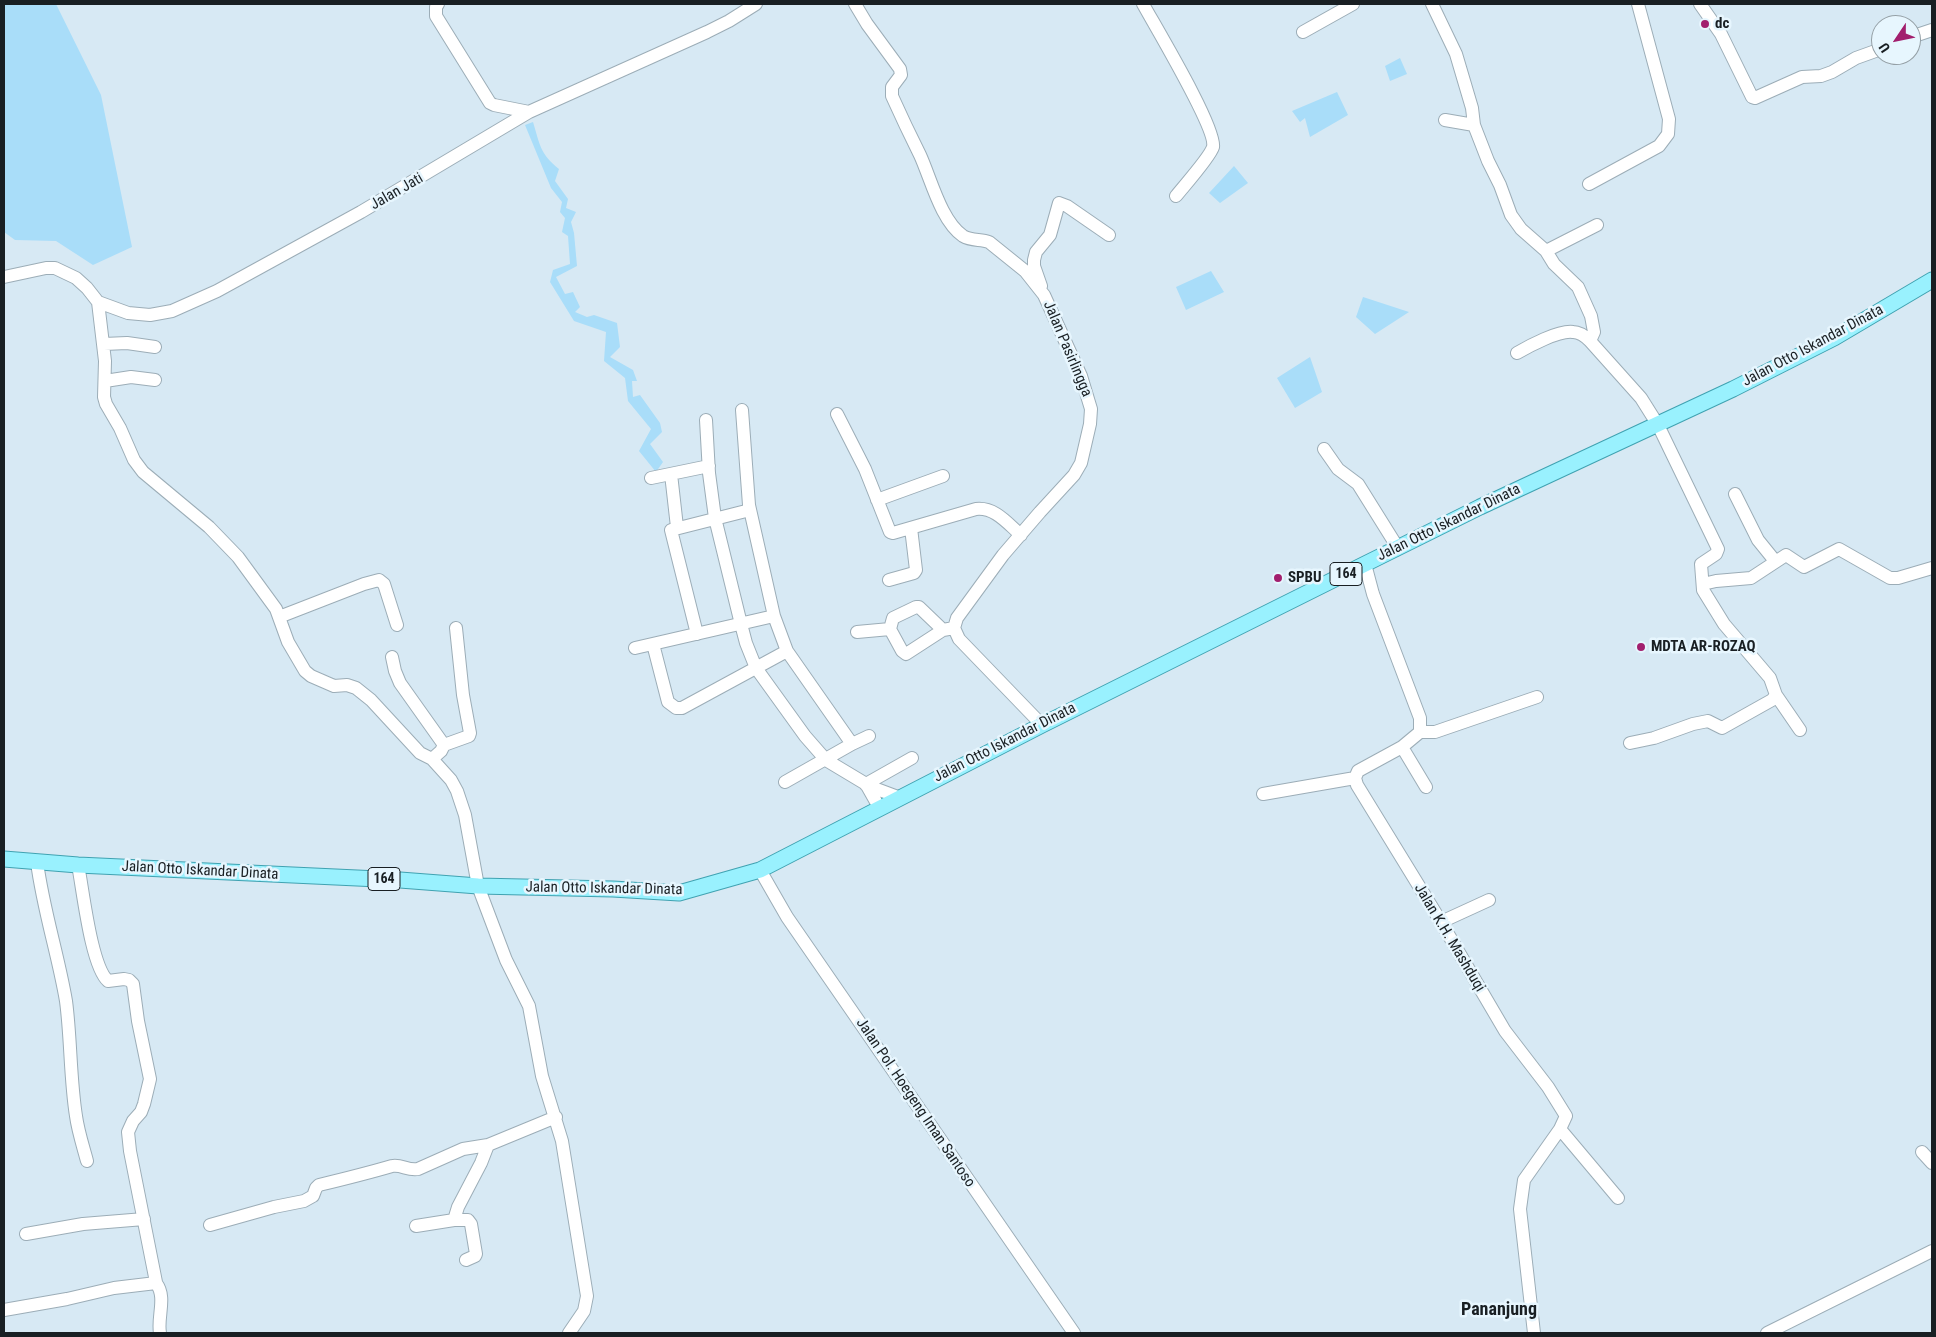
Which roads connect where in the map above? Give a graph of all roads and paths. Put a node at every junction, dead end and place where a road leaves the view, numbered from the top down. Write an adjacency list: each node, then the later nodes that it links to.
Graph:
1 (438, 4): 11 (street)
2 (756, 4): 11 (street, Jalan Jati)
3 (855, 4): 21 (street, Jalan Pasirlingga)
4 (1143, 4): 15 (street)
5 (1353, 4): 9 (street)
6 (1432, 4): 13 (street)
7 (1700, 4): 10 (street)
8 (1641, 5): 14 (street)
9 (1303, 32)
10 (1871, 53)
11 (522, 117): 22 (street, Jalan Jati)
12 (1445, 120): 13 (street)
13 (1474, 126): 18 (street)
14 (1589, 184)
15 (1176, 196)
16 (1597, 225): 18 (street)
17 (1109, 235): 21 (street)
18 (1546, 251): 23 (street)
19 (4, 277): 22 (street, Jalan Jati)
20 (1932, 280): 32 (main road, Jalan Otto Iskandar Dinata / 164)
21 (1044, 295): 44 (street, Jalan Pasirlingga)
22 (98, 302): 24 (street)
23 (1590, 341): 26 (street); 32 (street)
24 (104, 344): 25 (street); 28 (street)
25 (155, 347)
26 (1517, 353)
27 (154, 380): 28 (street)
28 (105, 382): 52 (street)
29 (742, 410): 40 (street)
30 (837, 414): 39 (street)
31 (706, 420): 34 (street)
32 (1658, 425): 45 (main road, Jalan Otto Iskandar Dinata / 164); 50 (street)
33 (1324, 448): 45 (street)
34 (709, 466): 35 (street); 41 (street)
35 (671, 474): 37 (street); 42 (street)
36 (943, 476): 39 (street)
37 (651, 478)
38 (1735, 494): 46 (street)
39 (877, 500): 43 (street)
40 (750, 510): 41 (street); 51 (street)
41 (716, 518): 42 (street); 53 (street)
42 (677, 527): 59 (street)
43 (911, 528): 44 (street); 49 (street)
44 (1021, 535): 57 (street, Jalan Pasirlingga)
45 (1398, 548): 47 (main road, Jalan Otto Iskandar Dinata / 164)
46 (1775, 561): 48 (street); 50 (street)
47 (1365, 564): 67 (main road, Jalan Otto Iskandar Dinata / 164); 69 (street)
48 (1932, 568)
49 (889, 580)
50 (1703, 584): 65 (street)
51 (774, 616): 53 (street); 62 (street)
52 (280, 618): 54 (street); 76 (street)
53 (741, 624): 59 (street); 64 (street)
54 (397, 625)
55 (456, 628): 73 (street)
56 (890, 629): 57 (street); 57 (street); 58 (street)
57 (949, 629): 67 (street)
58 (858, 632)
59 (697, 634): 60 (street)
60 (653, 644): 61 (street); 64 (street)
61 (635, 648)
62 (787, 651): 64 (street); 72 (street)
63 (392, 657): 73 (street)
64 (756, 668): 77 (street)
65 (1776, 695): 68 (street); 71 (street)
66 (1537, 697): 69 (street)
67 (1042, 725): 83 (main road, Jalan Otto Iskandar Dinata / 164)
68 (1800, 730)
69 (1420, 732): 74 (street)
70 (869, 736): 72 (street)
71 (1630, 743)
72 (852, 744): 77 (street)
73 (444, 745): 76 (street)
74 (1402, 747): 78 (street); 81 (street)
75 (912, 758): 80 (street)
76 (432, 759): 89 (street)
77 (826, 760): 79 (street); 80 (street)
78 (1355, 778): 82 (street); 91 (street, Jalan K.H. Mashduqi)
79 (785, 782)
80 (866, 785): 83 (street); 84 (street)
81 (1426, 787)
82 (1263, 794)
83 (898, 797): 84 (main road, Jalan Otto Iskandar Dinata / 164)
84 (879, 807): 88 (main road, Jalan Otto Iskandar Dinata / 164)
85 (4, 859): 86 (main road, Jalan Otto Iskandar Dinata / 164)
86 (37, 862): 87 (main road, Jalan Otto Iskandar Dinata / 164); 96 (street)
87 (78, 865): 89 (main road, Jalan Otto Iskandar Dinata / 164); 99 (street)
88 (760, 870): 89 (main road, Jalan Otto Iskandar Dinata / 164); 110 (street, Jalan Pol. Hoegeng Iman Santoso)
89 (478, 886): 92 (street)
90 (1489, 900): 91 (street)
91 (1442, 922): 93 (street, Jalan K.H. Mashduqi)
92 (556, 1117): 94 (street); 109 (street)
93 (1560, 1129): 98 (street); 111 (street)
94 (488, 1145): 100 (street); 101 (street)
95 (1922, 1152): 97 (street)
96 (86, 1161)
97 (1932, 1163)
98 (1618, 1198)
99 (144, 1218): 103 (street); 106 (street)
100 (454, 1220): 102 (street); 105 (street)
101 (210, 1225)
102 (416, 1226)
103 (26, 1234)
104 (1932, 1251): 112 (street)
105 (466, 1260)
106 (156, 1283): 107 (street); 108 (street)
107 (4, 1310)
108 (160, 1333)
109 (569, 1333)
110 (1074, 1333)
111 (1534, 1333)
112 (1767, 1333)

